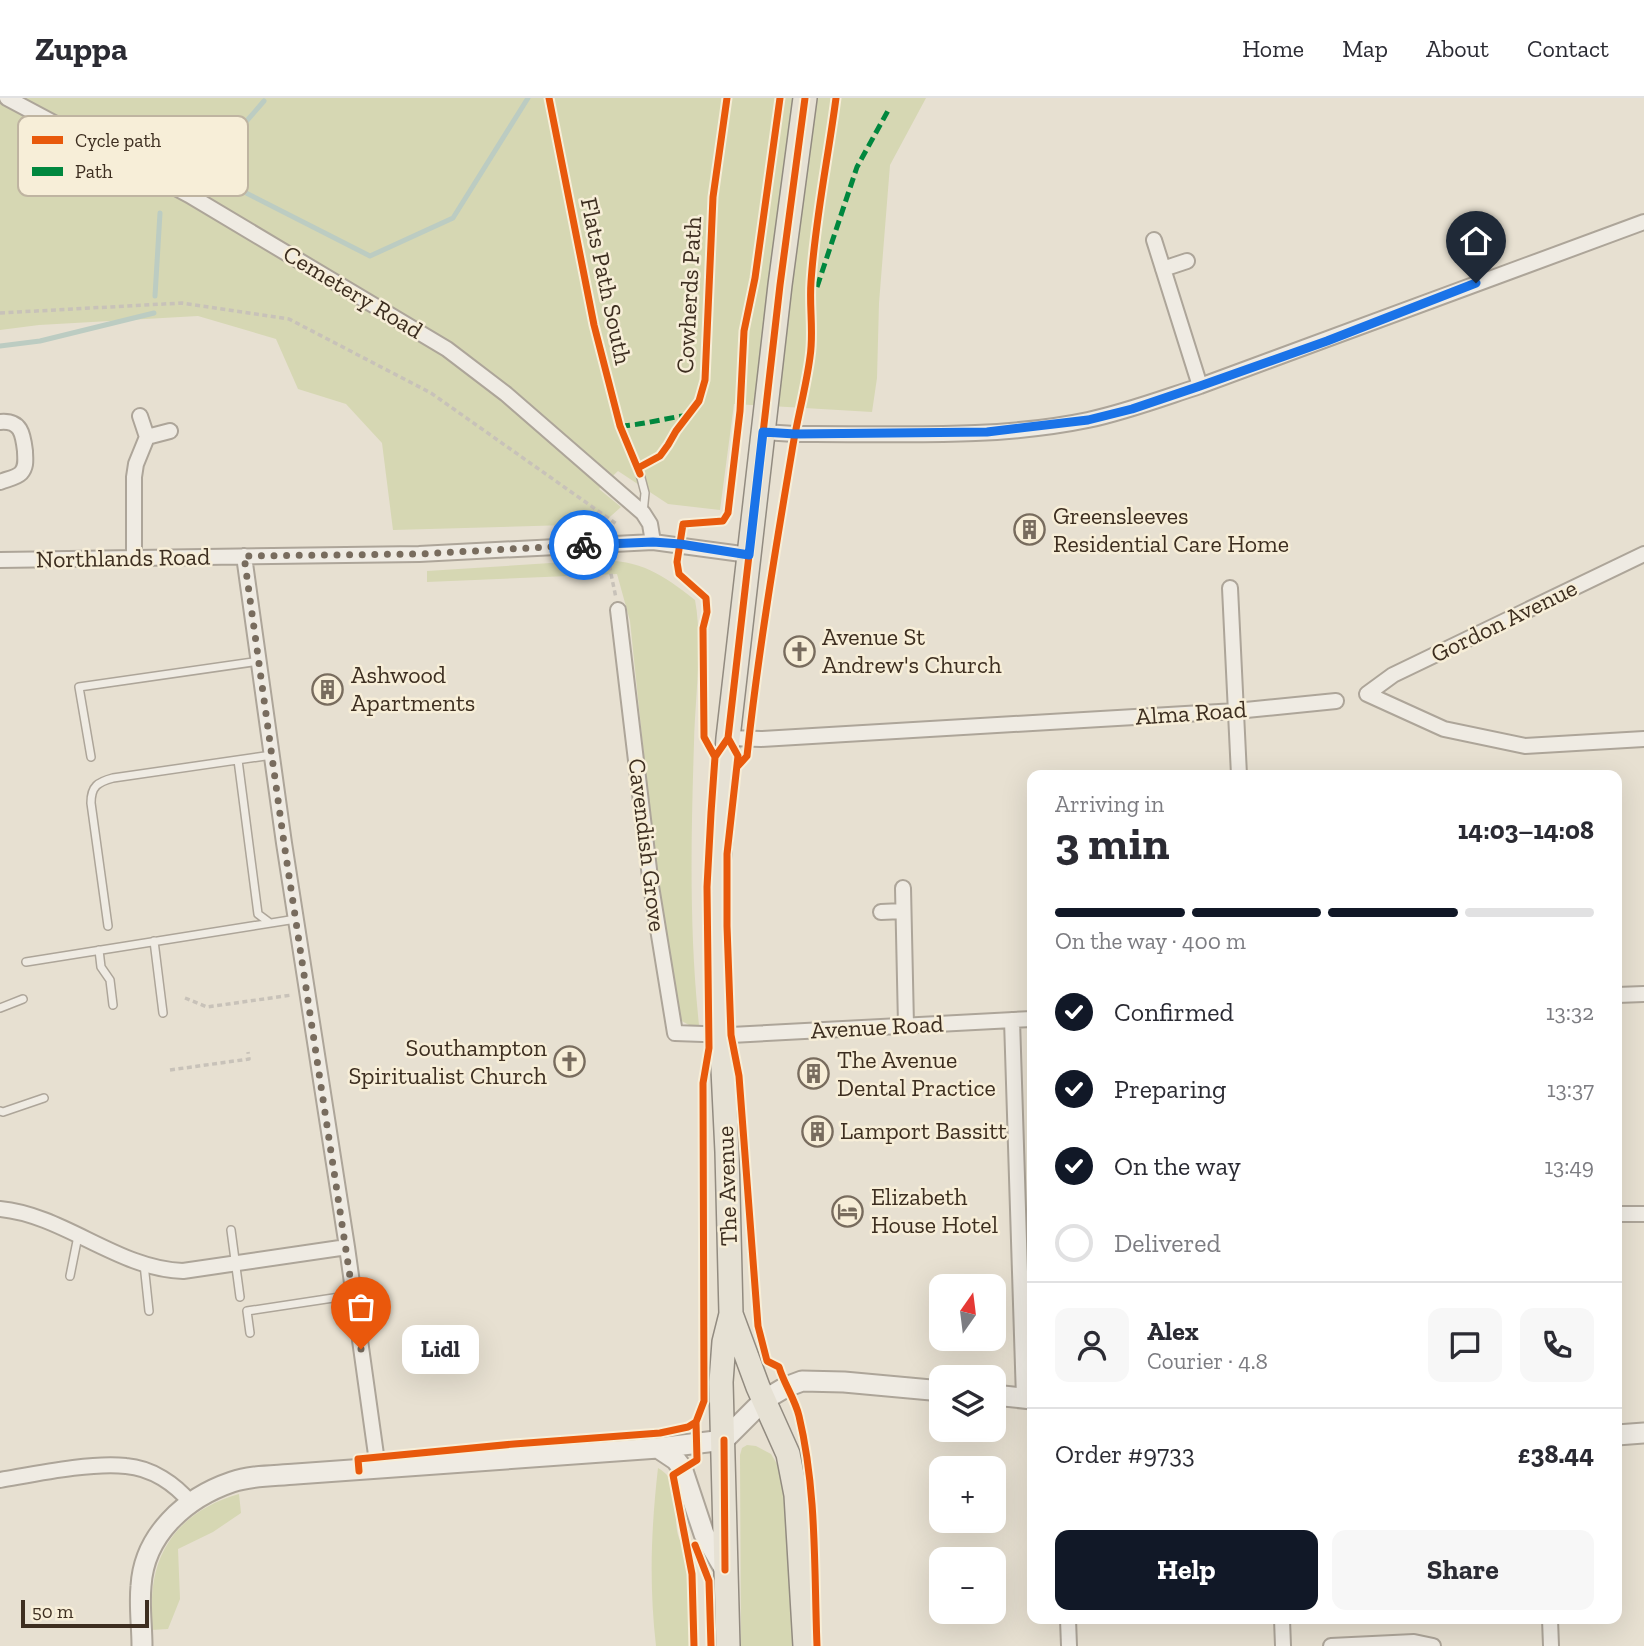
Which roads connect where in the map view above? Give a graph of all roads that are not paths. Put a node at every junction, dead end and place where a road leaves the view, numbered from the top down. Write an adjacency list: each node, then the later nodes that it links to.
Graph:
1 (7, 98): 3 (street, Cemetery Road)
2 (805, 98): 13 (main road, The Avenue)
3 (41, 116)
4 (191, 196): 17 (street, Cemetery Road)
5 (1644, 222): 9 (street)
6 (1154, 240): 8 (street)
7 (1187, 261): 8 (street)
8 (1163, 269): 9 (street)
9 (1200, 386): 13 (street)
10 (139, 416): 14 (street)
11 (0, 422): 16 (street)
12 (170, 431): 14 (street)
13 (763, 432): 20 (main road, The Avenue)
14 (147, 437): 21 (street)
15 (640, 474): 17 (lane)
16 (0, 482)
17 (646, 519): 18 (street)
18 (653, 542): 20 (street, Northlands Road); 22 (street, Northlands Road)
19 (1644, 554): 30 (street, Gordon Avenue)
20 (749, 555): 29 (main road, The Avenue)
21 (134, 556): 22 (street, Northlands Road); 23 (street, Northlands Road)
22 (244, 556): 26 (street)
23 (0, 560)
24 (1230, 588): 28 (street)
25 (618, 610): 53 (street, Cavendish Grove)
26 (260, 661): 31 (street); 32 (lane)
27 (1336, 701): 28 (street, Alma Road)
28 (1236, 711): 29 (street, Alma Road); 34 (street)
29 (728, 738): 53 (main road, The Avenue)
30 (1644, 739)
31 (272, 754): 33 (lane); 38 (street)
32 (91, 757)
33 (238, 760): 39 (lane); 40 (lane)
34 (1239, 770)
35 (903, 888): 36 (street)
36 (903, 911): 37 (street); 52 (street)
37 (881, 912)
38 (296, 919): 39 (lane); 61 (street)
39 (271, 923): 41 (lane)
40 (108, 926)
41 (154, 942): 42 (lane); 49 (lane)
42 (99, 950): 43 (lane); 47 (lane)
43 (26, 962)
44 (1644, 994): 45 (street)
45 (1622, 995)
46 (23, 999): 48 (lane)
47 (113, 1005)
48 (0, 1008)
49 (163, 1013)
50 (1027, 1019): 51 (street, Avenue Road)
51 (1012, 1020): 52 (street, Avenue Road); 70 (street)
52 (906, 1025): 53 (street, Avenue Road)
53 (721, 1035): 68 (main road, The Avenue)
54 (44, 1098): 55 (lane)
55 (0, 1111)
56 (0, 1209): 60 (street)
57 (1622, 1214): 58 (street)
58 (1644, 1214)
59 (231, 1230): 63 (lane)
60 (78, 1236): 62 (street); 64 (lane)
61 (347, 1247): 63 (street); 65 (street)
62 (144, 1264): 63 (street); 67 (lane)
63 (234, 1264): 66 (lane)
64 (70, 1276)
65 (353, 1295): 69 (lane); 79 (street)
66 (240, 1297)
67 (149, 1311)
68 (731, 1314): 74 (main road, The Avenue); 77 (main road, The Avenue)
69 (250, 1333)
70 (1027, 1375)
71 (929, 1390): 74 (street)
72 (1006, 1396): 73 (street)
73 (1027, 1399)
74 (764, 1400): 77 (street); 89 (main road, The Avenue)
75 (1644, 1433): 76 (street)
76 (1622, 1435)
77 (724, 1440): 78 (street); 82 (main road, The Avenue)
78 (659, 1448): 79 (street); 82 (street)
79 (378, 1469): 81 (street)
80 (0, 1480): 81 (street)
81 (191, 1503): 87 (street)
82 (726, 1570): 88 (main road, The Avenue)
83 (1068, 1624): 90 (street)
84 (1282, 1624): 91 (street)
85 (1550, 1624): 94 (street)
86 (1355, 1645): 92 (street); 93 (street)
87 (142, 1646)
88 (728, 1646)
89 (805, 1646)
90 (1069, 1646)
91 (1283, 1646)
92 (1331, 1646)
93 (1433, 1646)
94 (1551, 1646)

